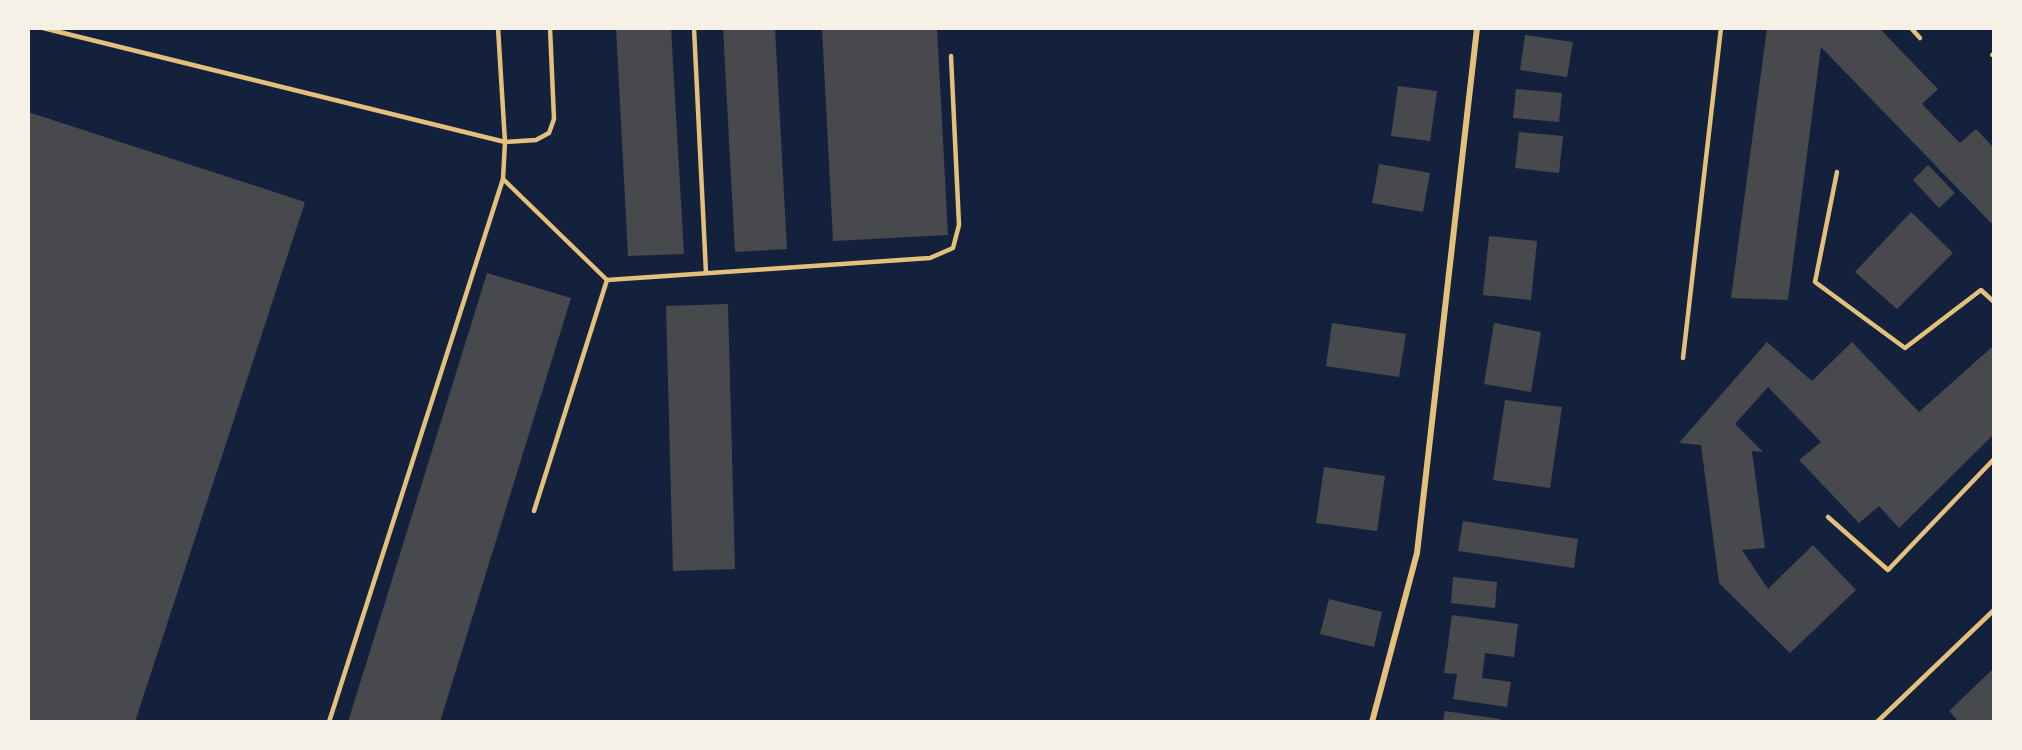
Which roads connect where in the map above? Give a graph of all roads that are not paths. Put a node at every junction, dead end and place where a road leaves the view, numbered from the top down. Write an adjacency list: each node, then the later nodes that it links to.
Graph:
1 (44, 28): 10 (lane)
2 (498, 28): 10 (lane)
3 (550, 28): 10 (lane)
4 (694, 28): 13 (lane)
5 (1477, 28): 22 (street)
6 (1722, 28): 16 (lane)
7 (1911, 28): 8 (lane)
8 (1920, 38)
9 (951, 56): 13 (lane)
10 (505, 141): 12 (lane)
11 (1837, 172): 15 (lane)
12 (503, 179): 14 (lane); 21 (lane)
13 (706, 273): 14 (lane)
14 (607, 280): 18 (lane)
15 (1994, 302)
16 (1683, 358)
17 (1993, 461): 19 (lane)
18 (534, 511)
19 (1828, 517)
20 (1994, 610): 23 (lane)
21 (329, 722)
22 (1372, 722)
23 (1877, 722)

